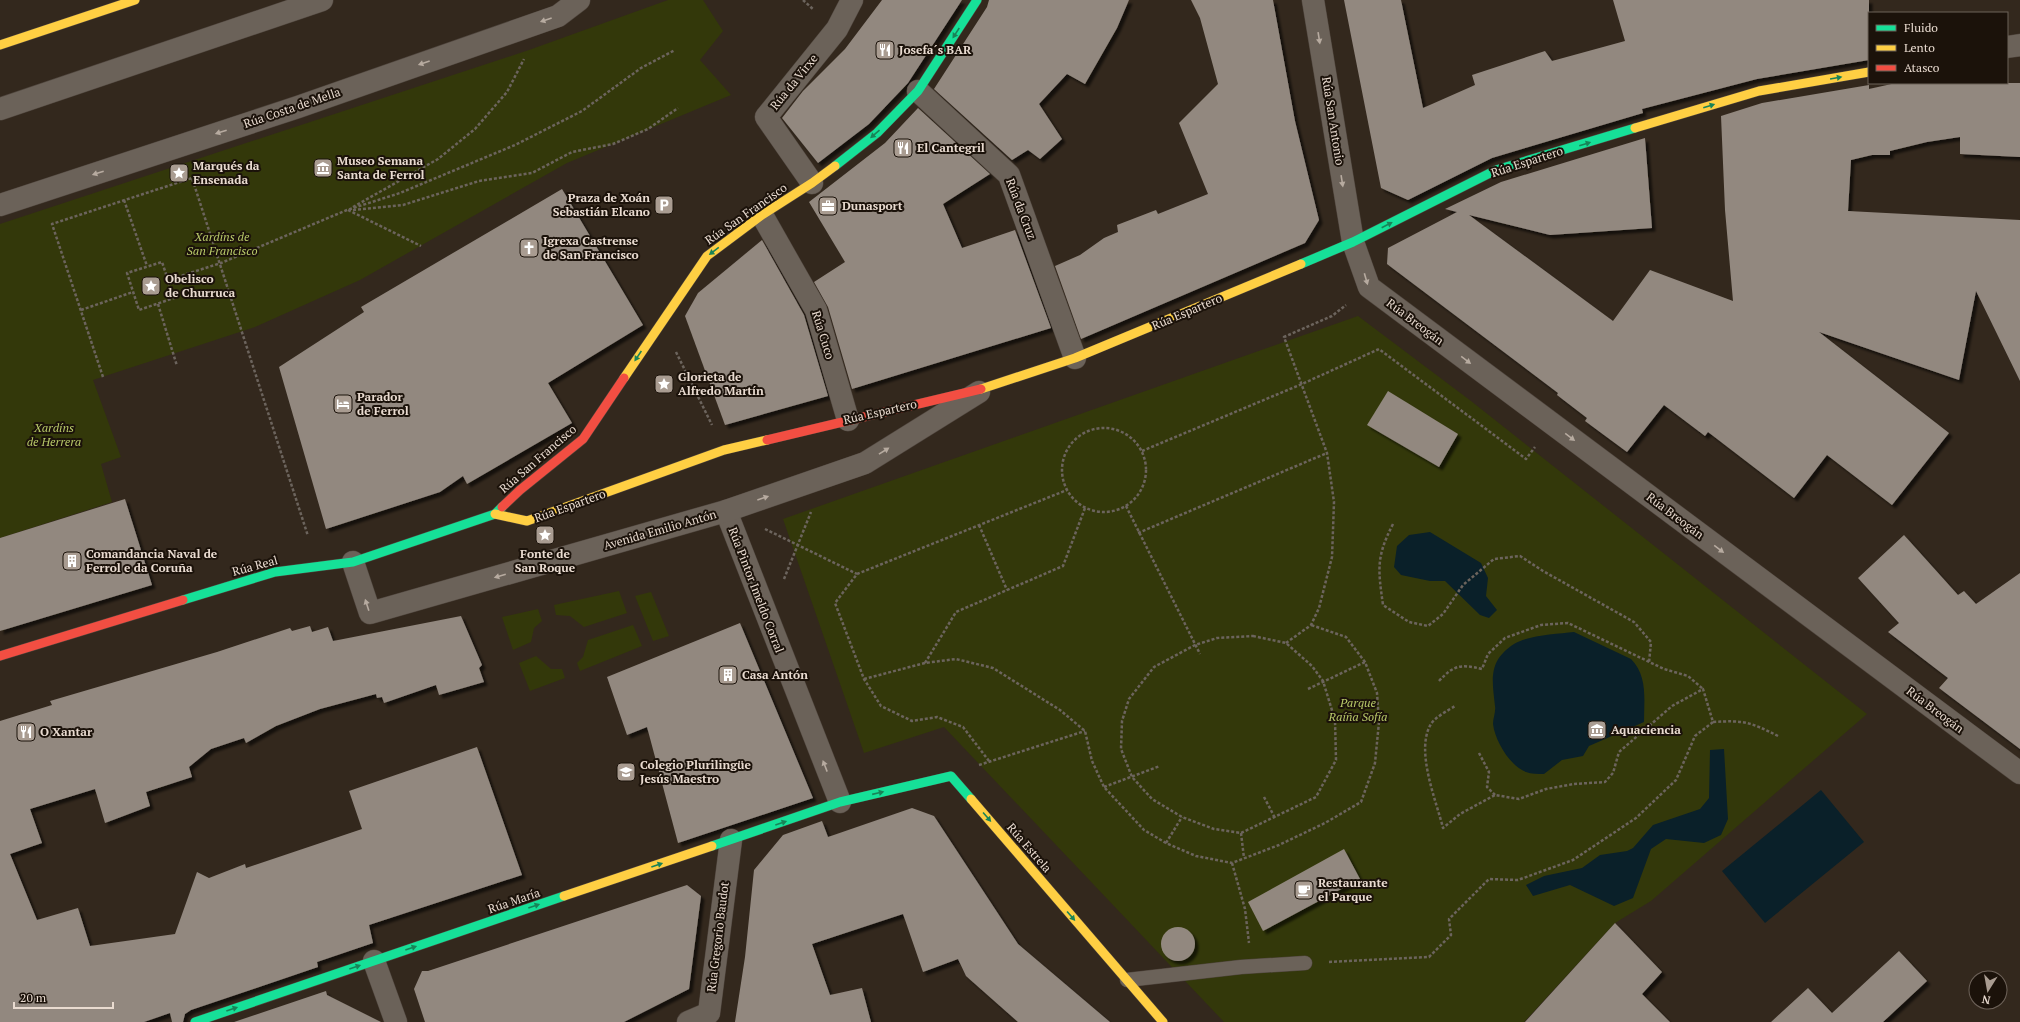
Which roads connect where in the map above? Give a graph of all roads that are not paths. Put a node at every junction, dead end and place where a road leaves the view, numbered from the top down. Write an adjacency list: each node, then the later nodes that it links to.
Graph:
1 (135, 0): 7 (street)
2 (322, 0): 12 (street)
3 (579, 0): 14 (street, Rúa Costa de Mella, one-way to 14)
4 (852, 0): 13 (street, Rúa da Virxe)
5 (977, 0): 11 (street, Rúa San Francisco, one-way to 11)
6 (1313, 0): 16 (street, Rúa San Antonio, one-way to 16)
7 (0, 45)
8 (2020, 45): 9 (street)
9 (2008, 48)
10 (1868, 72): 16 (street, Rúa Espartero, one-way to 10)
11 (918, 91): 13 (street, Rúa San Francisco, one-way to 13); 17 (street, Rúa da Cruz)
12 (0, 109)
13 (812, 184): 15 (street, Rúa San Francisco)
14 (0, 205)
15 (762, 215): 19 (street, Rúa Cuco); 21 (street, Rúa San Francisco, one-way to 21)
16 (1352, 242): 17 (street, Rúa Espartero); 24 (street, Rúa Breogán, one-way to 24)
17 (1075, 358): 18 (street, Rúa Espartero)
18 (983, 389): 19 (street, Rúa Espartero); 20 (street, Avenida Emilio Antón, one-way to 18)
19 (848, 420): 21 (street, Rúa Espartero)
20 (726, 511): 22 (street, Avenida Emilio Antón, one-way to 22); 25 (street, Rúa Pintor Imeldo Corral, one-way to 20)
21 (495, 514): 22 (street, Rúa Real)
22 (353, 562): 23 (street, Rúa Real)
23 (0, 656)
24 (2020, 774)
25 (840, 802): 26 (street, Rúa María, one-way to 25); 29 (street, Rúa Estrela, one-way to 29)
26 (731, 840): 27 (street, Rúa María, one-way to 26); 30 (street, Rúa Gregorio Baudot)
27 (374, 961): 31 (street, Rúa María, one-way to 27); 32 (street)
28 (1304, 963): 29 (lane)
29 (1127, 980): 34 (street, Rúa Estrela)
30 (710, 1017): 33 (street, Rúa Gregorio Baudot)
31 (195, 1022)
32 (396, 1022)
33 (688, 1022)
34 (1163, 1022)

